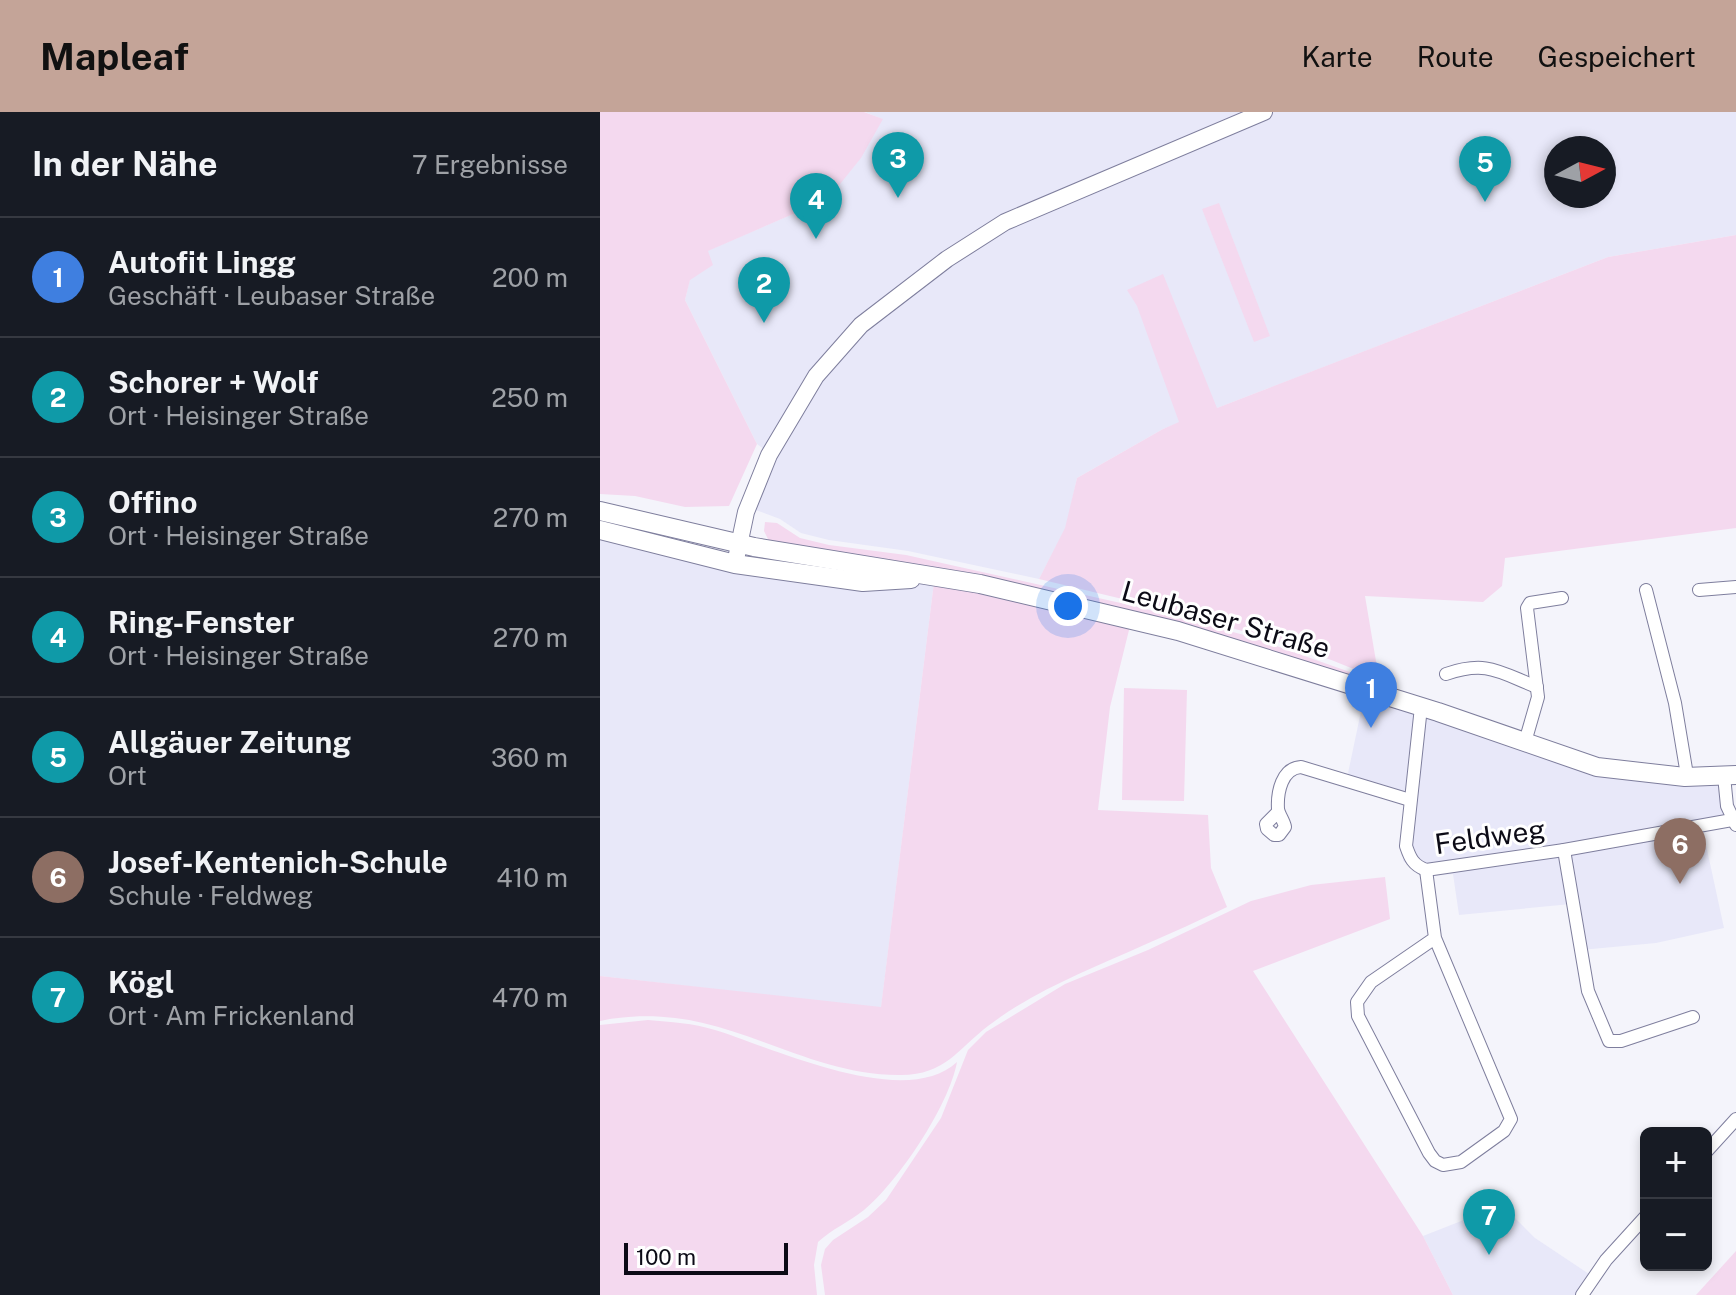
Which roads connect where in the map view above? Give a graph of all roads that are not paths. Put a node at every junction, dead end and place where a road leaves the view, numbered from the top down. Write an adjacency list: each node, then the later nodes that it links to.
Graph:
1 (1264, 112): 4 (street)
2 (600, 511): 4 (main road, Leubaser Straße)
3 (600, 530): 5 (main road)
4 (739, 543): 5 (street); 6 (main road, Leubaser Straße)
5 (735, 564): 6 (main road)
6 (933, 575): 13 (main road, Leubaser Straße)
7 (1736, 587): 9 (street)
8 (1646, 590): 16 (street)
9 (1699, 590)
10 (1562, 598): 12 (street)
11 (1446, 674): 12 (street)
12 (1537, 687): 14 (street)
13 (1421, 707): 14 (main road, Leubaser Straße); 17 (street, Feldweg)
14 (1525, 742): 16 (main road, Leubaser Straße)
15 (1730, 776): 16 (main road, Leubaser Straße); 19 (street)
16 (1685, 777)
17 (1410, 800): 18 (street); 21 (street, Feldweg)
18 (1278, 812)
19 (1734, 823): 20 (street, Feldweg)
20 (1564, 850): 21 (street, Feldweg); 23 (street)
21 (1426, 870): 22 (street)
22 (1435, 938): 22 (street)
23 (1693, 1017)
24 (1736, 1119): 25 (street)
25 (1712, 1145)
26 (1640, 1223): 27 (street)
27 (1582, 1295)

